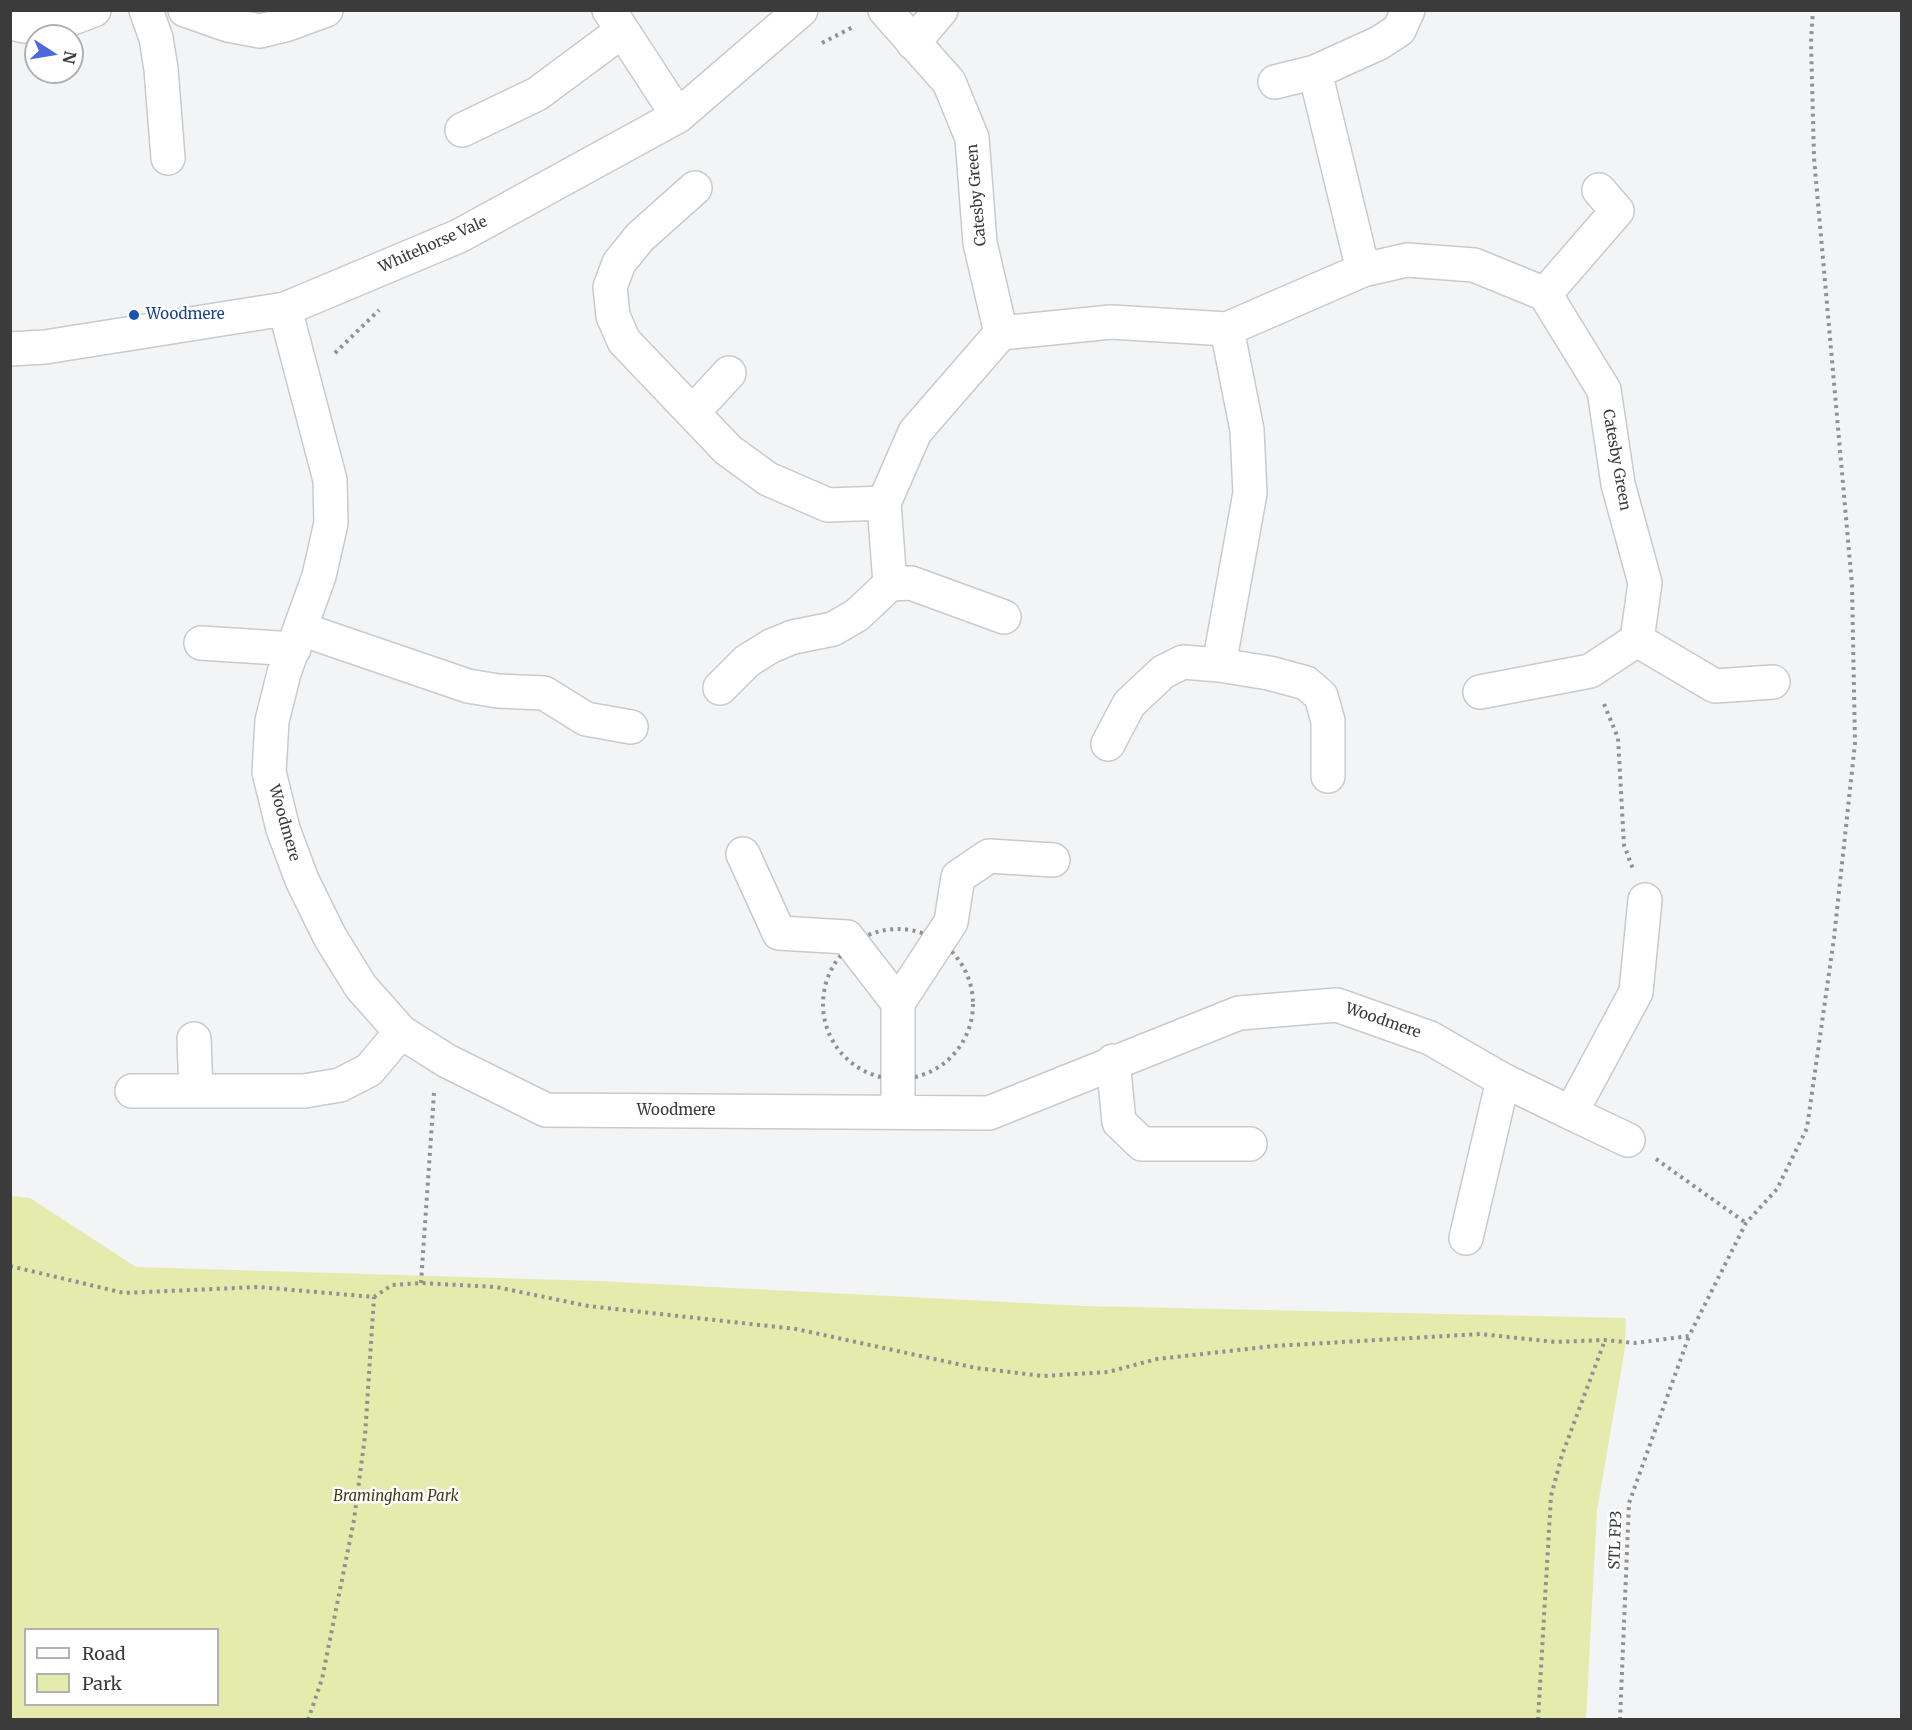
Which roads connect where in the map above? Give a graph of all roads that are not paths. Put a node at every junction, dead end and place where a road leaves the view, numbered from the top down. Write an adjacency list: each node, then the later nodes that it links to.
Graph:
1 (94, 10): 9 (street)
2 (184, 10): 3 (street)
3 (326, 10)
4 (801, 10): 14 (street, Whitehorse Vale)
5 (885, 10): 11 (street, Catesby Green)
6 (941, 10): 11 (street)
7 (1408, 10): 12 (street)
8 (615, 21): 14 (street); 15 (street)
9 (10, 24)
10 (151, 24): 16 (street)
11 (913, 43): 23 (street, Catesby Green)
12 (1315, 72): 13 (street); 19 (street)
13 (1275, 82)
14 (678, 116): 21 (street, Whitehorse Vale)
15 (462, 130)
16 (168, 158)
17 (695, 188): 26 (street)
18 (1599, 190): 20 (street)
19 (1364, 270): 20 (street); 22 (street)
20 (1545, 294): 31 (street, Catesby Green)
21 (285, 309): 24 (street, Whitehorse Vale); 30 (street, Woodmere)
22 (1227, 329): 23 (street); 33 (street)
23 (1001, 333): 27 (street)
24 (10, 349)
25 (729, 373): 26 (street)
26 (693, 412): 27 (street)
27 (884, 503): 28 (street)
28 (890, 584): 29 (street); 35 (street)
29 (1004, 617)
30 (297, 639): 32 (street); 37 (street); 44 (street, Woodmere)
31 (1636, 640): 34 (street); 36 (street)
32 (201, 643)
33 (1219, 665): 38 (street); 39 (street)
34 (1773, 682)
35 (720, 688)
36 (1480, 692)
37 (631, 727)
38 (1108, 744)
39 (1328, 776)
40 (743, 854): 43 (street)
41 (1053, 860): 43 (street)
42 (1645, 900): 51 (street)
43 (898, 1003): 50 (street)
44 (401, 1032): 48 (street); 50 (street, Woodmere)
45 (194, 1039): 48 (street)
46 (1113, 1062): 47 (street, Woodmere); 50 (street, Woodmere); 53 (street)
47 (1503, 1080): 51 (street, Woodmere); 54 (street)
48 (196, 1091): 49 (street)
49 (132, 1092)
50 (898, 1112)
51 (1571, 1113): 52 (street, Woodmere)
52 (1628, 1140)
53 (1250, 1144)
54 (1466, 1238)

